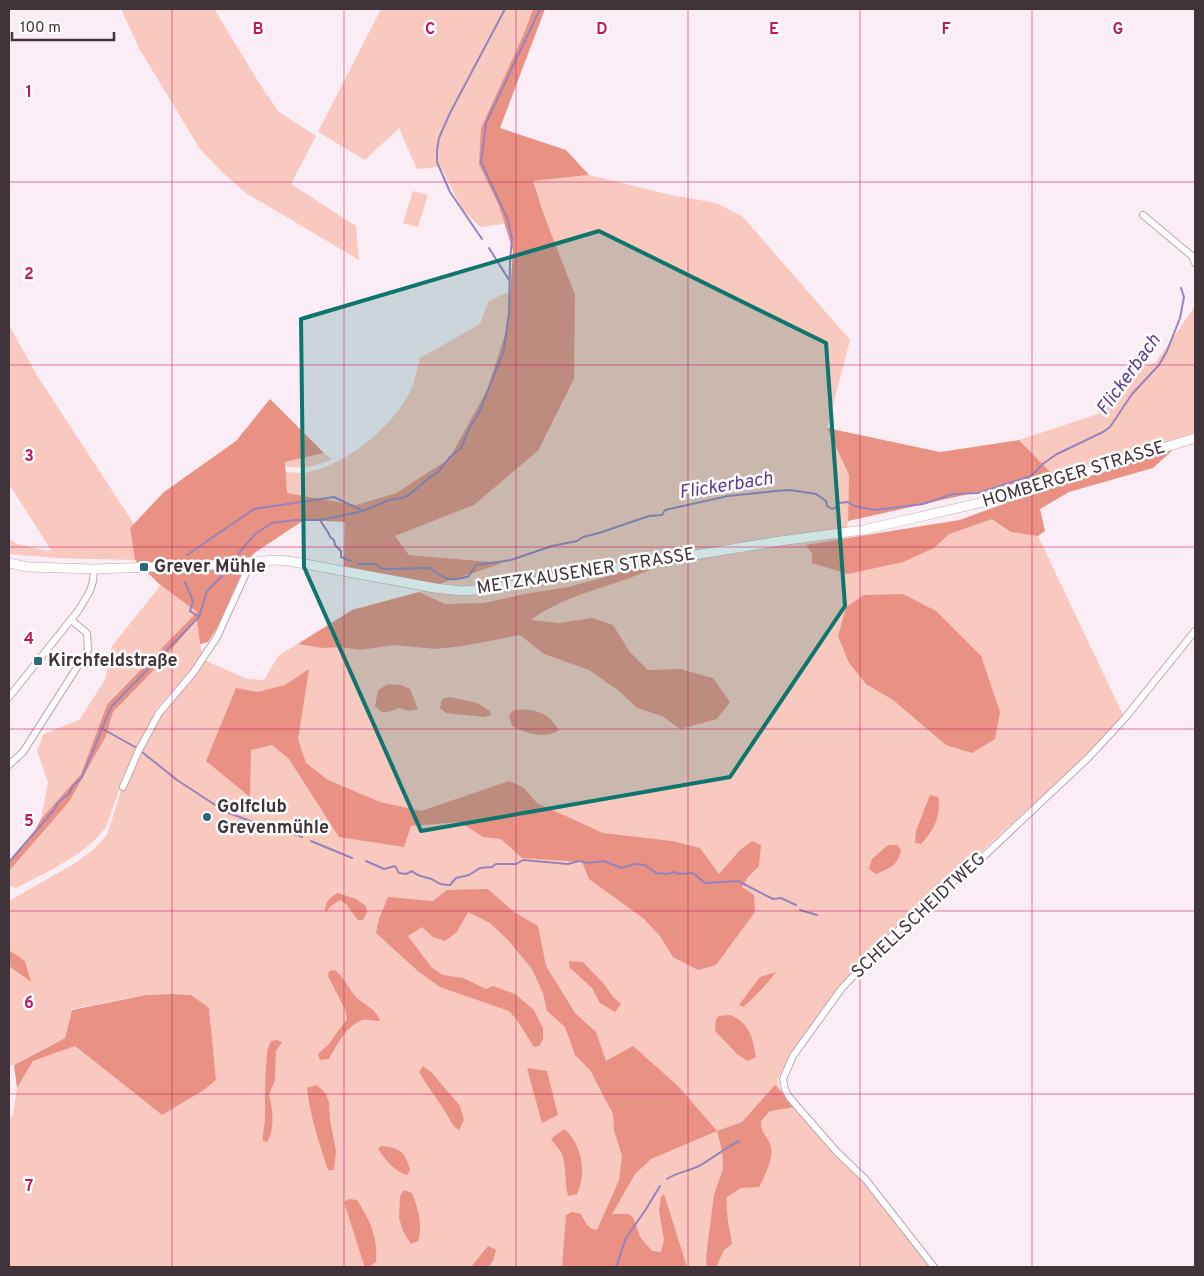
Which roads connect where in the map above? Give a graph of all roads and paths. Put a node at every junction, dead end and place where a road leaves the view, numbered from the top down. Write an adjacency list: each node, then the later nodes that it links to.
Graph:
1 (1143, 215): 2 (street)
2 (1195, 263)
3 (1195, 438): 4 (main road, HOMBERGER STRASSE)
4 (953, 510): 5 (main road, METZKAUSENER STRASSE)
5 (251, 562): 7 (main road, METZKAUSENER STRASSE); 13 (street)
6 (9, 563): 7 (main road, METZKAUSENER STRASSE)
7 (94, 568): 8 (street)
8 (71, 620): 10 (street); 12 (street)
9 (1195, 631): 14 (street, SCHELLSCHEIDTWEG)
10 (11, 689): 11 (street)
11 (9, 697)
12 (9, 765)
13 (123, 787)
14 (934, 1267)

